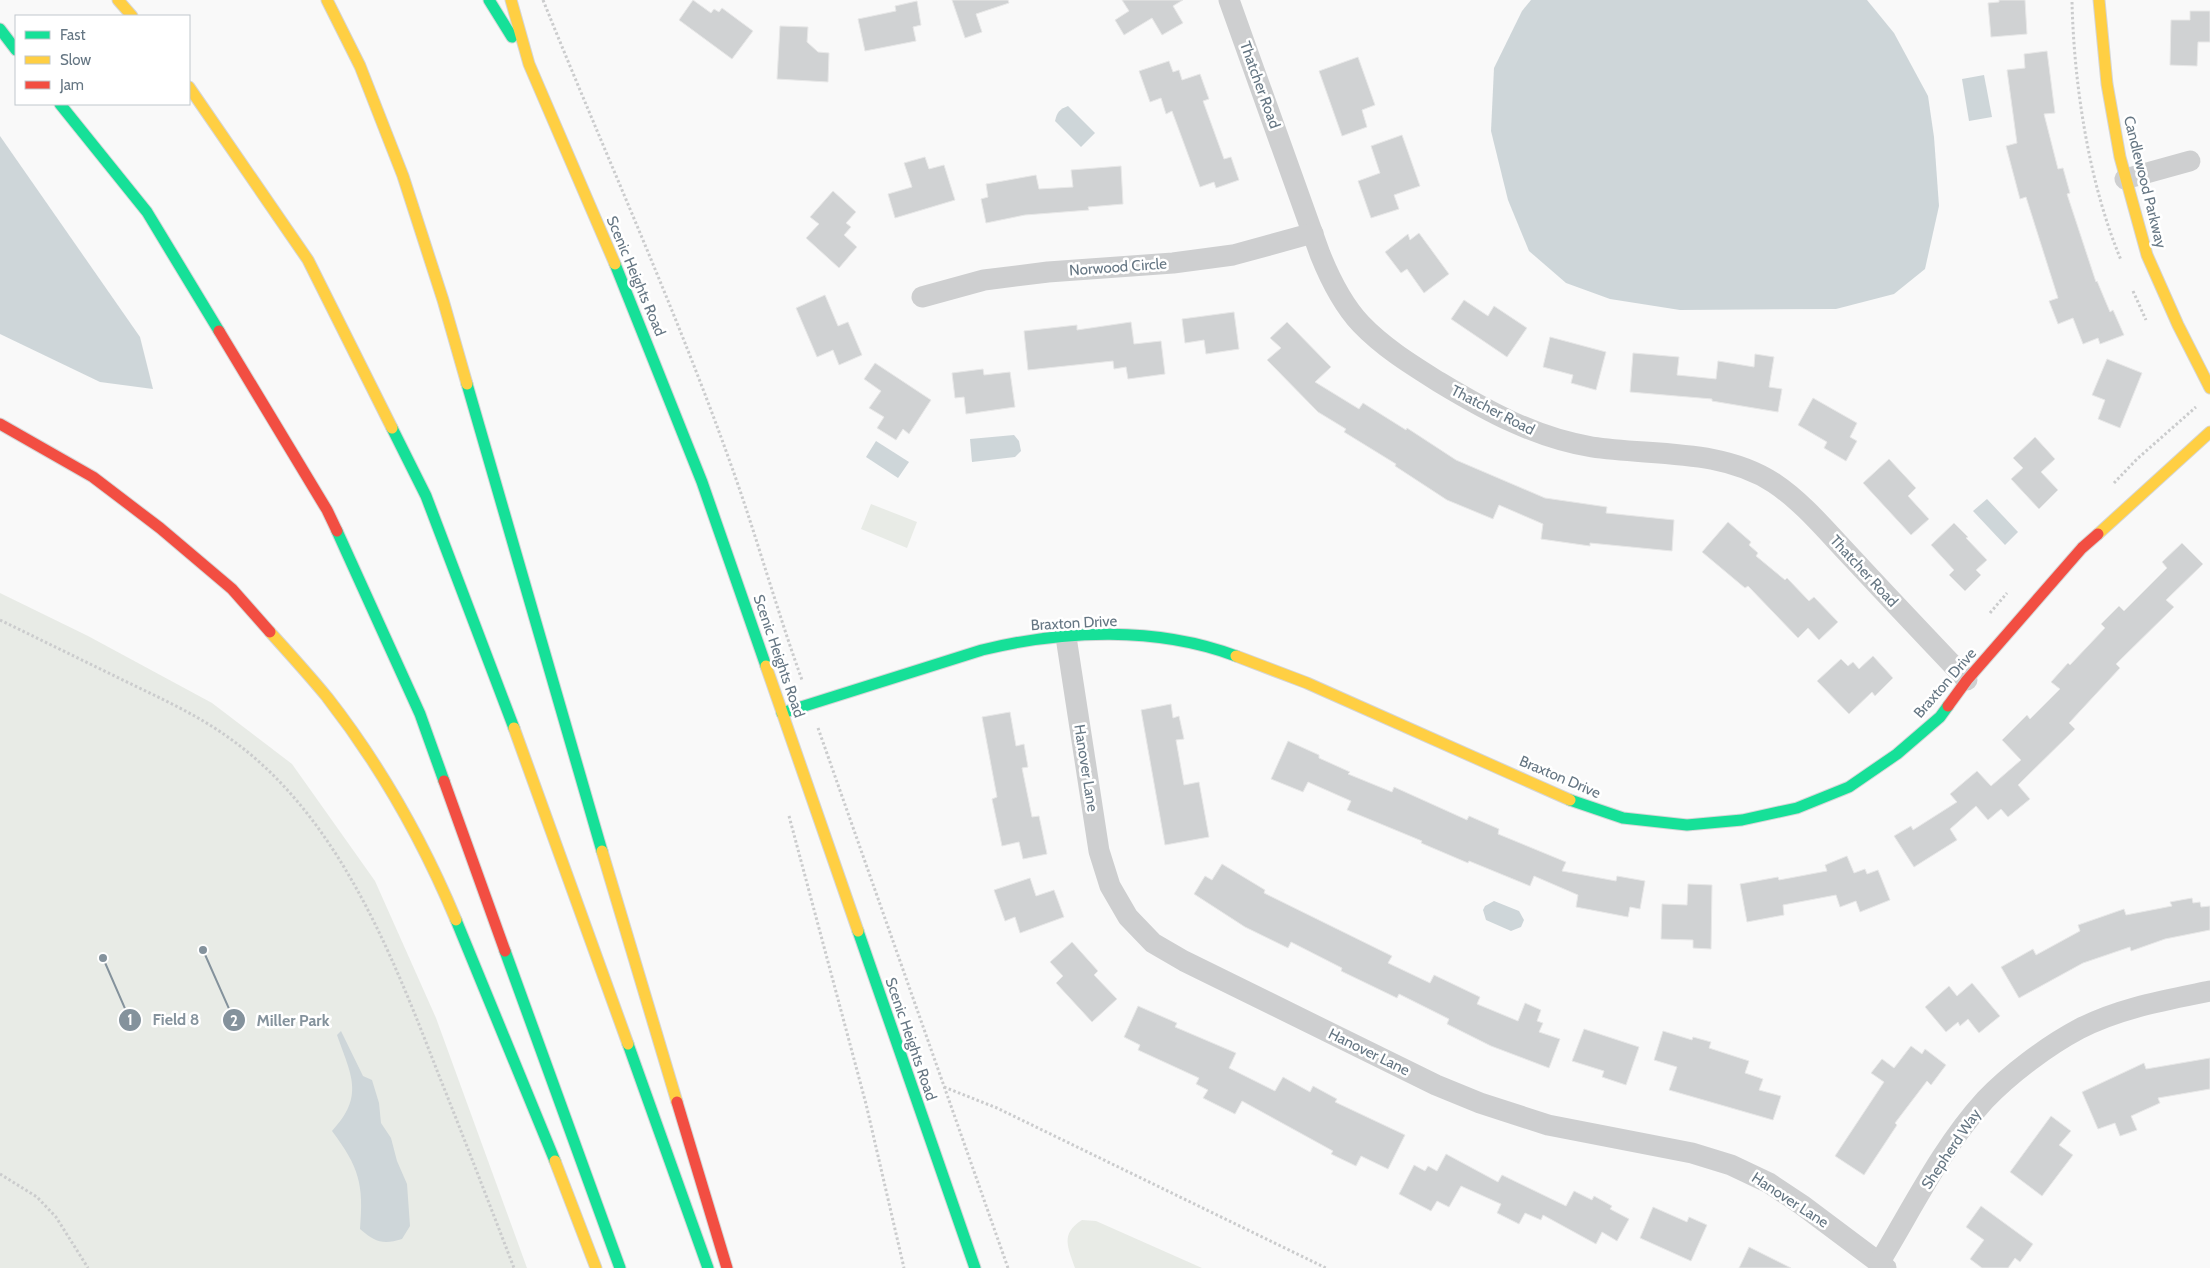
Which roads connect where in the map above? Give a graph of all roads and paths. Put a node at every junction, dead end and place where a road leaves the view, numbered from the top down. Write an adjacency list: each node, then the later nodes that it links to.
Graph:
1 (118, 0): 8 (main road)
2 (327, 0): 40 (main road)
3 (489, 0): 11 (main road, Scenic Heights Road)
4 (511, 0): 11 (main road, Scenic Heights Road)
5 (543, 0): 28 (path)
6 (1229, 0): 16 (street, Thatcher Road)
7 (2099, 0): 15 (main road, Candlewood Parkway)
8 (131, 15)
9 (0, 29): 10 (main road)
10 (15, 49)
11 (529, 64): 31 (main road, Scenic Heights Road)
12 (190, 89): 39 (main road)
13 (61, 105): 38 (main road)
14 (2190, 161): 15 (street)
15 (2126, 179): 18 (main road, Candlewood Parkway)
16 (1313, 233): 17 (street, Norwood Circle); 29 (street, Thatcher Road)
17 (922, 297)
18 (2210, 388)
19 (2199, 405): 22 (path)
20 (0, 424): 37 (main road)
21 (2210, 432): 29 (main road, Braxton Drive)
22 (2110, 487)
23 (2008, 592): 25 (path)
24 (0, 620): 36 (path)
25 (1984, 620)
26 (1066, 637): 29 (main road, Braxton Drive); 30 (main road, Braxton Drive); 34 (street, Hanover Lane)
27 (811, 676): 28 (path)
28 (802, 679): 30 (path)
29 (1967, 680)
30 (811, 704): 31 (main road, Braxton Drive)
31 (782, 713): 41 (main road, Scenic Heights Road)
32 (2210, 991): 34 (street, Shepherd Way)
33 (0, 1174): 35 (path)
34 (1883, 1265)
35 (88, 1268)
36 (514, 1268)
37 (596, 1268)
38 (620, 1268)
39 (708, 1268)
40 (727, 1268)
41 (975, 1268)
42 (1008, 1268): 43 (path)
43 (1326, 1268)

